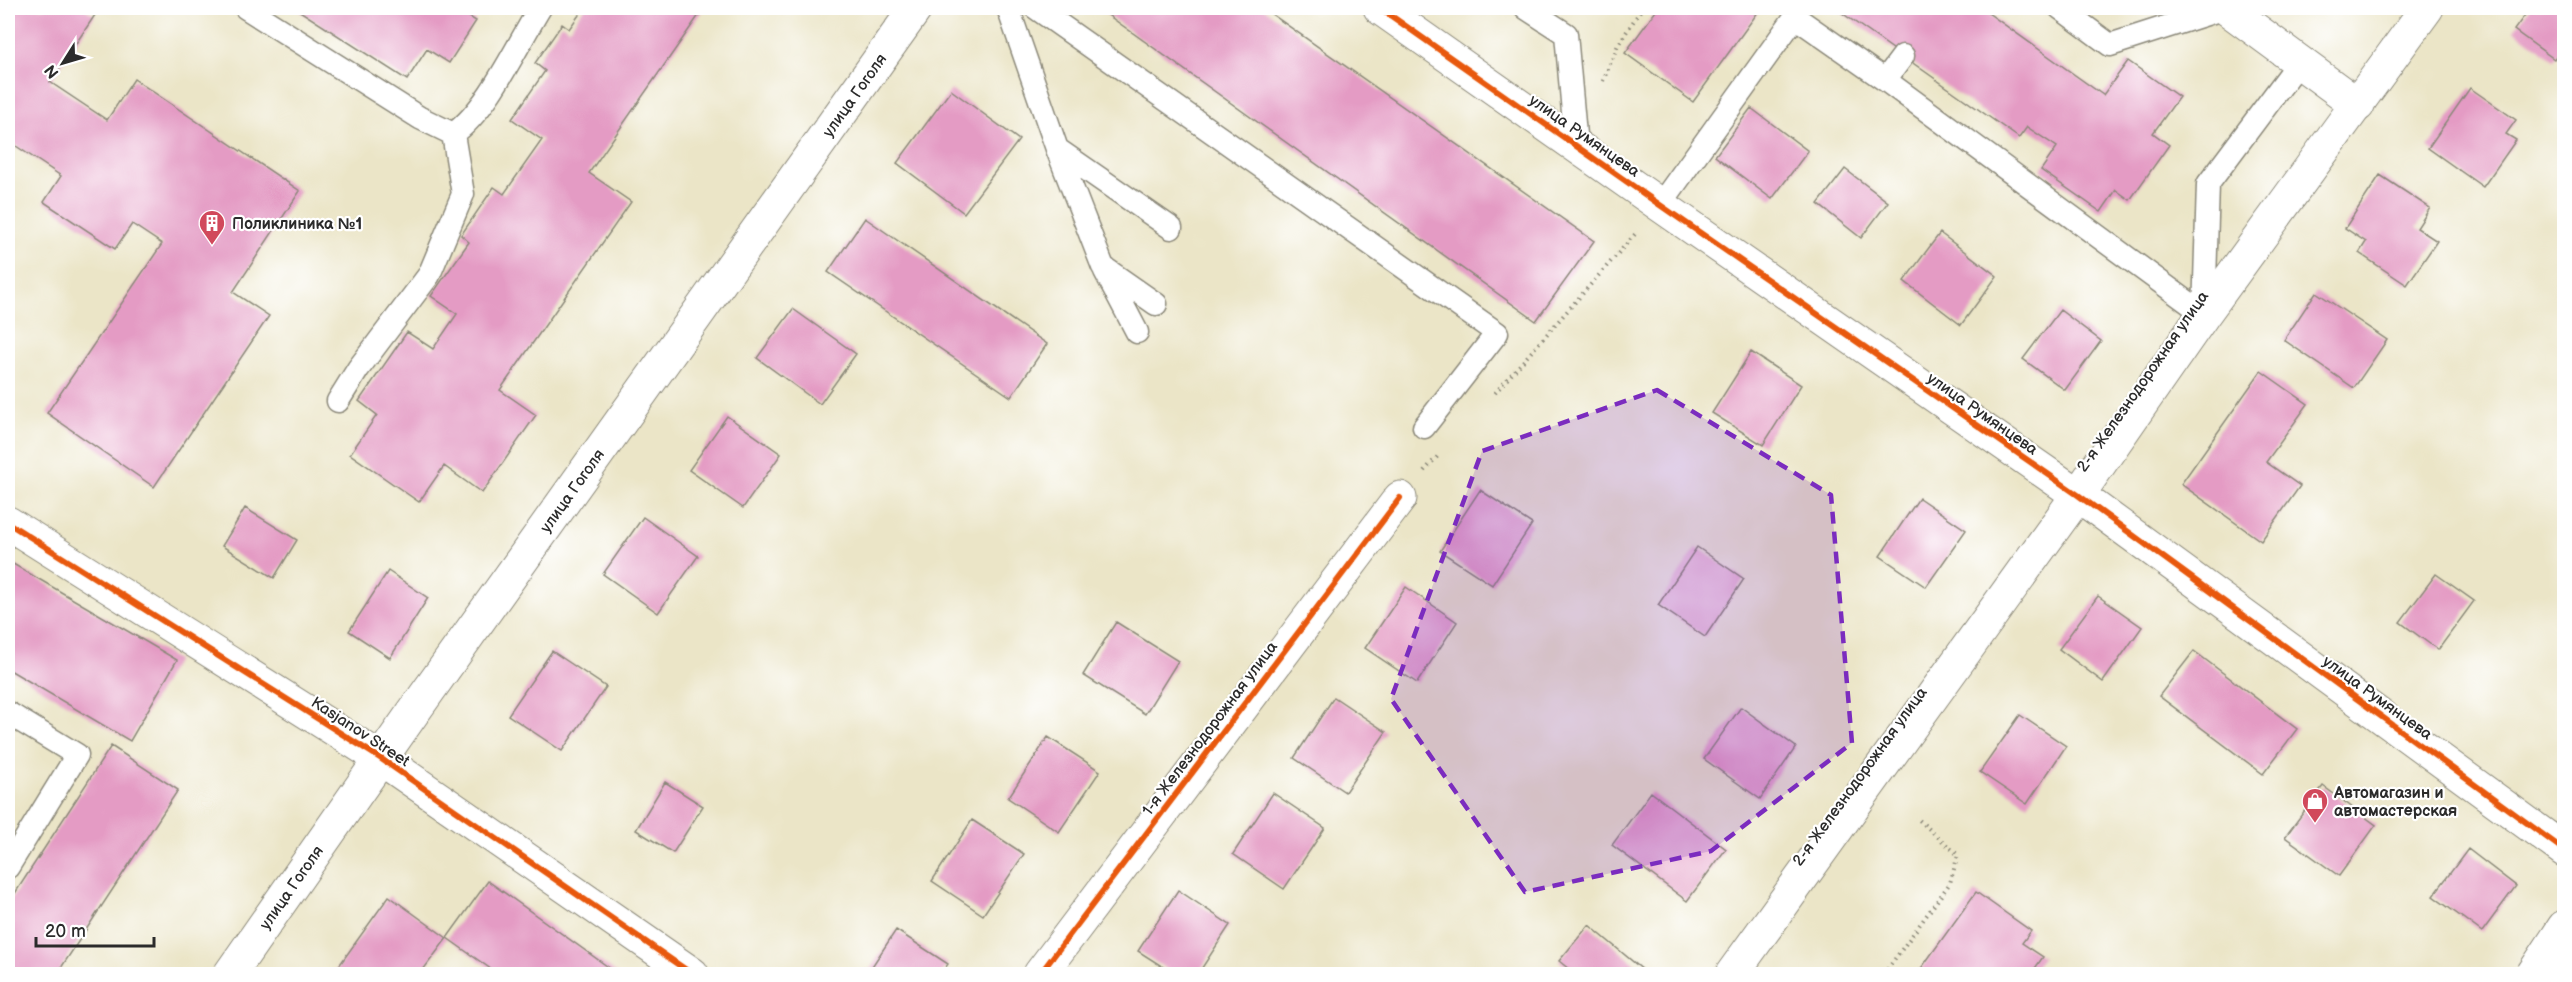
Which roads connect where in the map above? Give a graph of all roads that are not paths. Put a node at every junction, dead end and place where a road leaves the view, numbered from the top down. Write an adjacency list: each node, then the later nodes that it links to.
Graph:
1 (246, 8): 15 (lane)
2 (540, 8): 15 (lane)
3 (916, 8): 30 (street, улица Гоголя)
4 (1008, 8): 17 (lane)
5 (1036, 8): 25 (lane)
6 (1380, 8): 16 (street, улица Румянцева)
7 (1526, 8): 16 (lane)
8 (2060, 8): 9 (lane)
9 (2226, 8): 12 (street)
10 (2427, 8): 14 (street, 2-я Железнодорожная улица)
11 (1903, 56): 13 (lane)
12 (2300, 61): 14 (street); 22 (lane)
13 (1885, 80): 18 (lane); 22 (lane)
14 (2358, 105): 22 (street, 2-я Железнодорожная улица)
15 (453, 134): 24 (lane)
16 (1576, 146): 18 (street, улица Румянцева)
17 (1058, 149): 19 (lane); 20 (lane)
18 (1660, 205): 26 (street, улица Румянцева)
19 (1171, 228)
20 (1103, 267): 21 (lane); 23 (lane)
21 (1156, 304)
22 (2204, 314): 26 (street, 2-я Железнодорожная улица)
23 (1137, 332)
24 (338, 401)
25 (1424, 427)
26 (2078, 495): 31 (street, улица Румянцева); 37 (street, 2-я Железнодорожная улица)
27 (1400, 498): 36 (street, 1-я Железнодорожная улица)
28 (8, 523): 30 (street, Kasjanov Street)
29 (8, 713): 32 (lane)
30 (380, 758): 34 (street, улица Гоголя); 35 (street, Kasjanov Street)
31 (2565, 850)
32 (8, 867)
33 (2565, 927): 38 (street)
34 (230, 975)
35 (692, 975)
36 (1040, 975)
37 (1732, 975)
38 (2532, 975)

